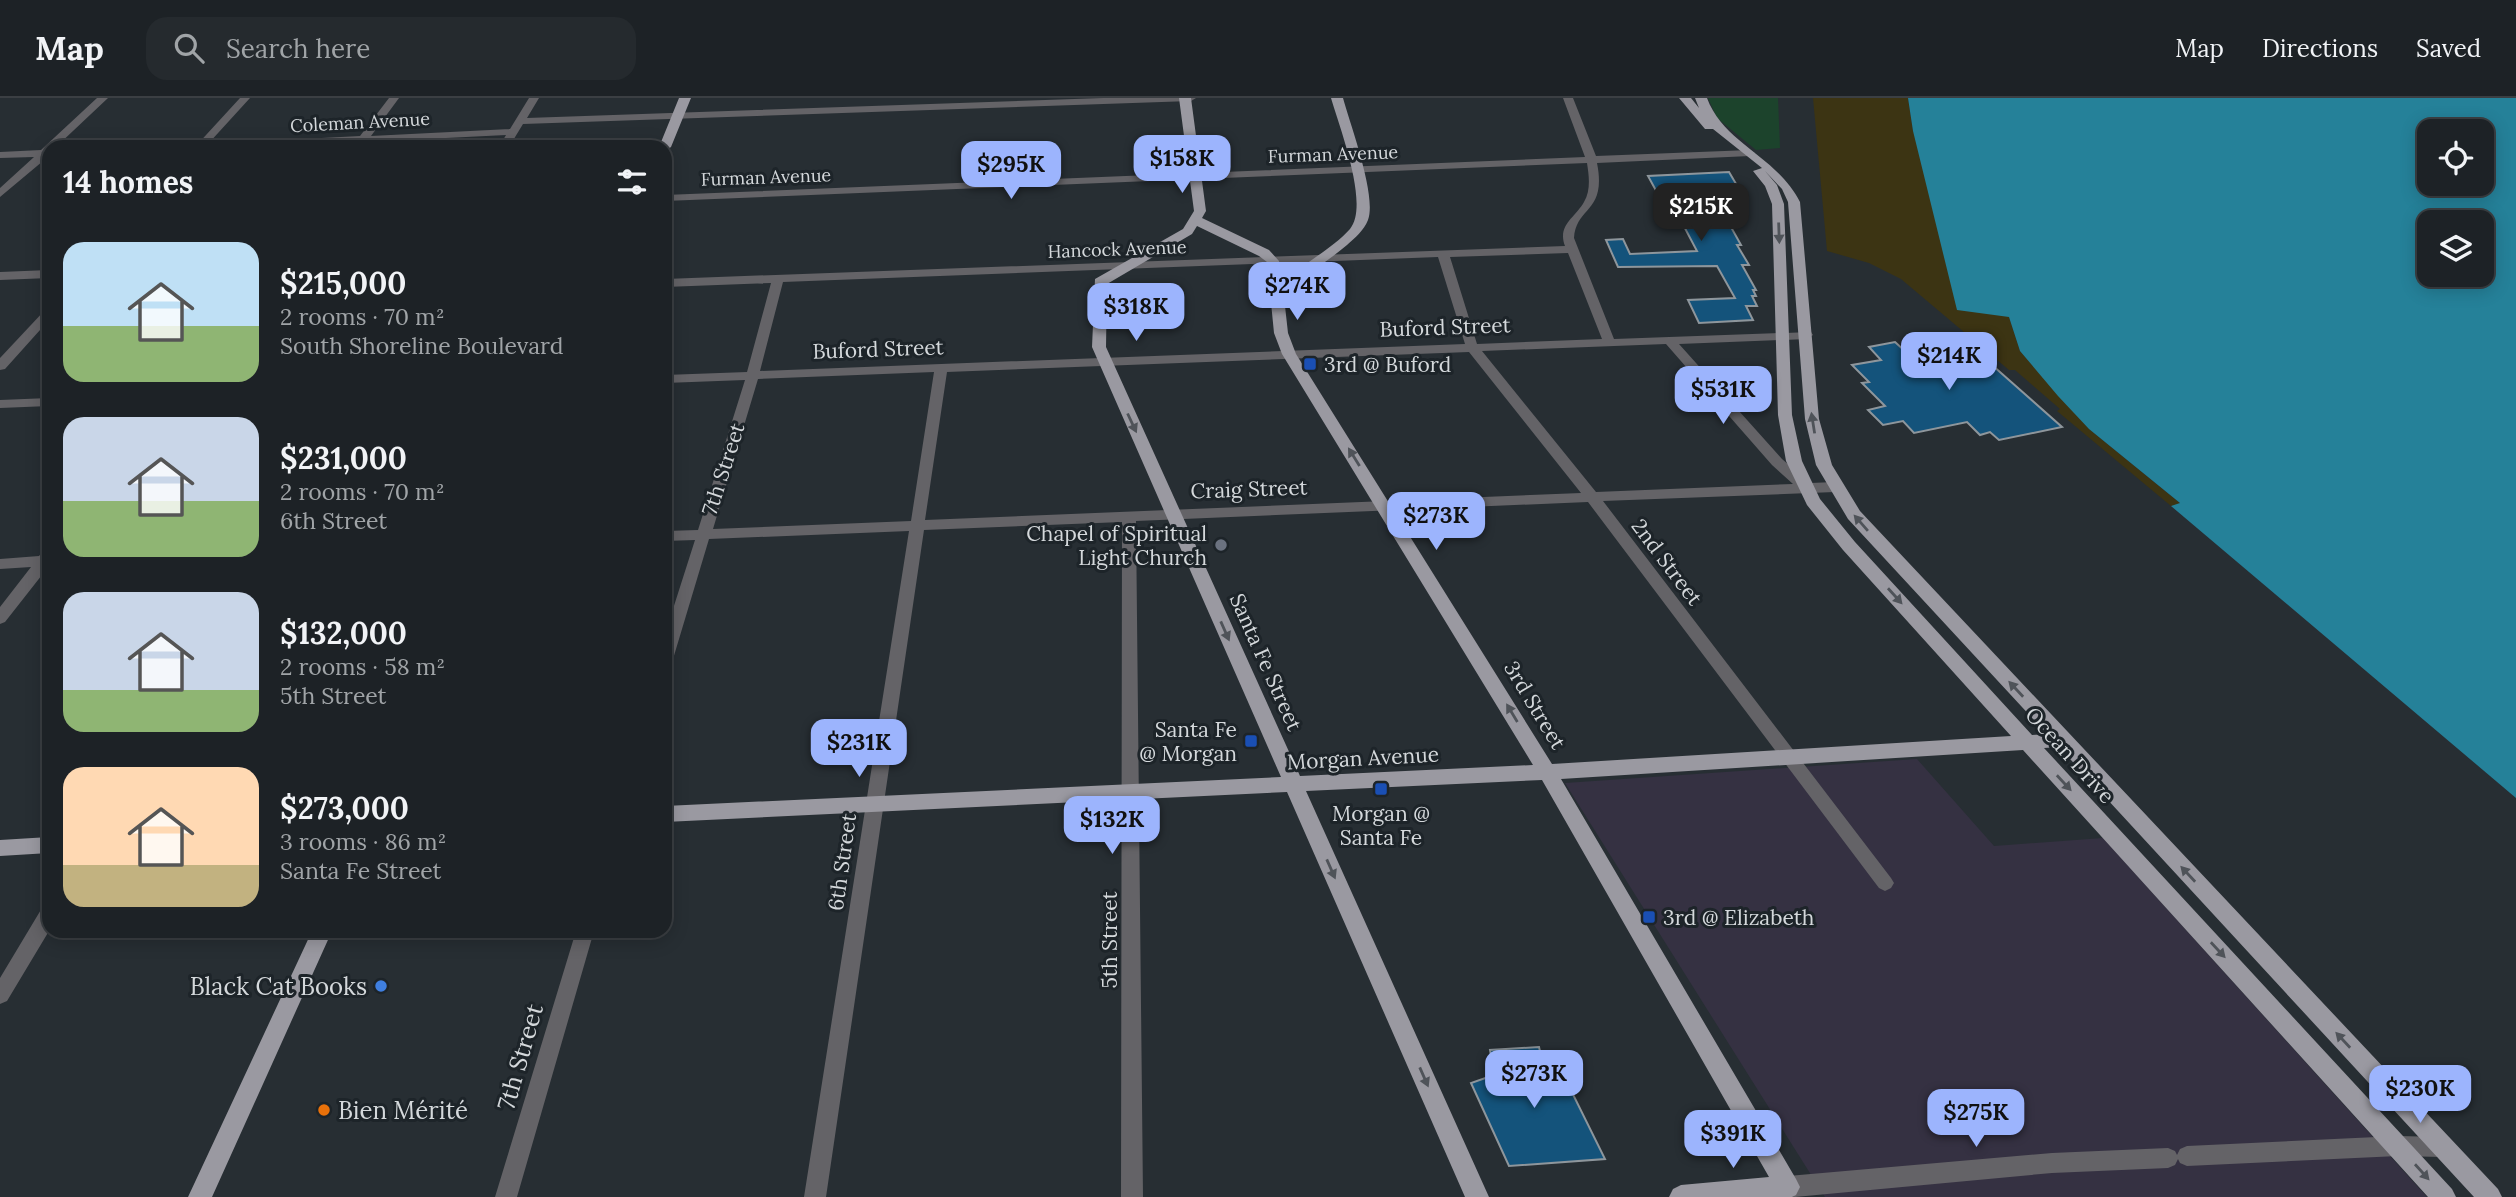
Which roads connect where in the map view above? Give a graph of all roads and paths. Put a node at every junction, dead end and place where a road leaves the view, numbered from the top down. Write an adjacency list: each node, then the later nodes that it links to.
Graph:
1 (103, 98): 19 (street)
2 (245, 98): 20 (street)
3 (394, 98): 21 (street)
4 (534, 98): 17 (street)
5 (685, 98): 16 (main road)
6 (832, 98): 15 (street)
7 (1185, 98): 8 (street); 13 (street); 31 (main road)
8 (1191, 98)
9 (1337, 98): 30 (main road)
10 (1568, 98): 29 (street)
11 (1685, 98): 26 (main road)
12 (1700, 98): 26 (main road)
13 (1037, 100): 14 (street)
14 (979, 102): 15 (street)
15 (828, 111): 16 (street)
16 (677, 116): 17 (street); 24 (main road)
17 (519, 121): 18 (street)
18 (511, 132): 22 (street, Coleman Avenue); 23 (street)
19 (59, 140)
20 (206, 140)
21 (362, 140)
22 (401, 140)
23 (507, 140)
24 (668, 140)
25 (42, 151): 27 (street)
26 (1746, 153): 29 (street, Furman Avenue); 52 (main road, one-way to 52); 53 (main road, Ocean Drive)
27 (0, 155)
28 (42, 156): 34 (street)
29 (1592, 161): 30 (street, Furman Avenue); 38 (street)
30 (1355, 167): 31 (street, Furman Avenue); 37 (main road)
31 (1196, 173): 32 (street, Furman Avenue); 36 (main road)
32 (832, 187): 33 (street, Furman Avenue); 35 (street, Furman Avenue)
33 (672, 189)
34 (0, 194)
35 (672, 198)
36 (1196, 221): 42 (main road); 43 (main road)
37 (1344, 240): 40 (street); 41 (main road)
38 (1570, 249): 39 (street, Hancock Avenue); 55 (street)
39 (1443, 254): 40 (street, Hancock Avenue); 56 (street, 2nd Street)
40 (1364, 256): 41 (street, Hancock Avenue)
41 (1318, 259): 42 (street, Hancock Avenue); 50 (main road)
42 (1273, 261): 43 (street, Hancock Avenue); 50 (main road, 3rd Street)
43 (1123, 267): 44 (street, Hancock Avenue); 48 (main road)
44 (1092, 268): 47 (street, Hancock Avenue); 48 (street)
45 (42, 274): 46 (street)
46 (0, 276)
47 (778, 278): 49 (street, Hancock Avenue); 61 (street, 7th Street)
48 (1100, 282): 58 (main road, Santa Fe Street)
49 (672, 283)
50 (1277, 296): 57 (main road, 3rd Street)
51 (42, 321): 59 (street)
52 (1783, 335): 53 (street, Buford Street); 54 (street, Buford Street); 65 (main road)
53 (1807, 335): 66 (main road, Ocean Drive, one-way to 53)
54 (1668, 339): 55 (street, Buford Street); 65 (street, Ocean Drive)
55 (1609, 341): 56 (street, Buford Street)
56 (1472, 347): 57 (street, Buford Street); 67 (street, 2nd Street)
57 (1289, 354): 58 (street, Buford Street); 68 (main road, 3rd Street, one-way to 57)
58 (1104, 361): 60 (street, Buford Street); 69 (main road, Santa Fe Street, one-way to 69)
59 (0, 366)
60 (941, 368): 61 (street, Buford Street); 71 (street, 6th Street)
61 (753, 375): 62 (street, Buford Street); 72 (street, 7th Street)
62 (672, 379)
63 (42, 402): 64 (street)
64 (0, 404)
65 (1805, 487): 66 (street, Craig Street); 67 (street, Craig Street); 80 (main road, Ocean Drive, one-way to 80)
66 (1835, 487): 79 (main road, Ocean Drive, one-way to 66)
67 (1592, 497): 68 (street, Craig Street); 81 (street, 2nd Street)
68 (1385, 505): 69 (street, Craig Street); 82 (main road, 3rd Street, one-way to 68)
69 (1174, 513): 70 (street, Craig Street); 83 (main road, Santa Fe Street, one-way to 83)
70 (1129, 516): 71 (street, Craig Street); 84 (street, 5th Street)
71 (918, 526): 72 (street, Craig Street); 85 (street, 6th Street)
72 (702, 535): 73 (street, Craig Street); 78 (street, 7th Street)
73 (672, 536)
74 (42, 560): 75 (street)
75 (0, 564)
76 (42, 565): 77 (street)
77 (0, 618)
78 (672, 636)
79 (2063, 740): 80 (main road, Morgan Avenue); 95 (main road, Ocean Drive, one-way to 79)
80 (2028, 743): 81 (main road, Morgan Avenue); 94 (main road, Ocean Drive, one-way to 94)
81 (1788, 758): 82 (main road, Morgan Avenue); 89 (street, 2nd Street)
82 (1547, 772): 83 (main road, Morgan Avenue); 96 (main road, 3rd Street)
83 (1293, 785): 84 (main road, Morgan Avenue); 101 (main road, Santa Fe Street, one-way to 101)
84 (1131, 793): 85 (main road, Morgan Avenue); 100 (street, 5th Street)
85 (874, 806): 86 (main road, Morgan Avenue); 99 (street, 6th Street)
86 (672, 814)
87 (42, 845): 88 (main road)
88 (0, 848)
89 (1885, 883)
90 (42, 926): 93 (street)
91 (318, 938): 97 (main road)
92 (583, 938): 98 (street, 7th Street)
93 (0, 995)
94 (2398, 1146): 95 (street); 96 (street); 103 (main road, Ocean Drive, one-way to 103)
95 (2442, 1147): 104 (main road, Ocean Drive)
96 (1788, 1187): 102 (main road)
97 (201, 1197)
98 (506, 1197)
99 (816, 1197)
100 (1132, 1197)
101 (1477, 1197)
102 (1681, 1197)
103 (2444, 1197)
104 (2490, 1197)

